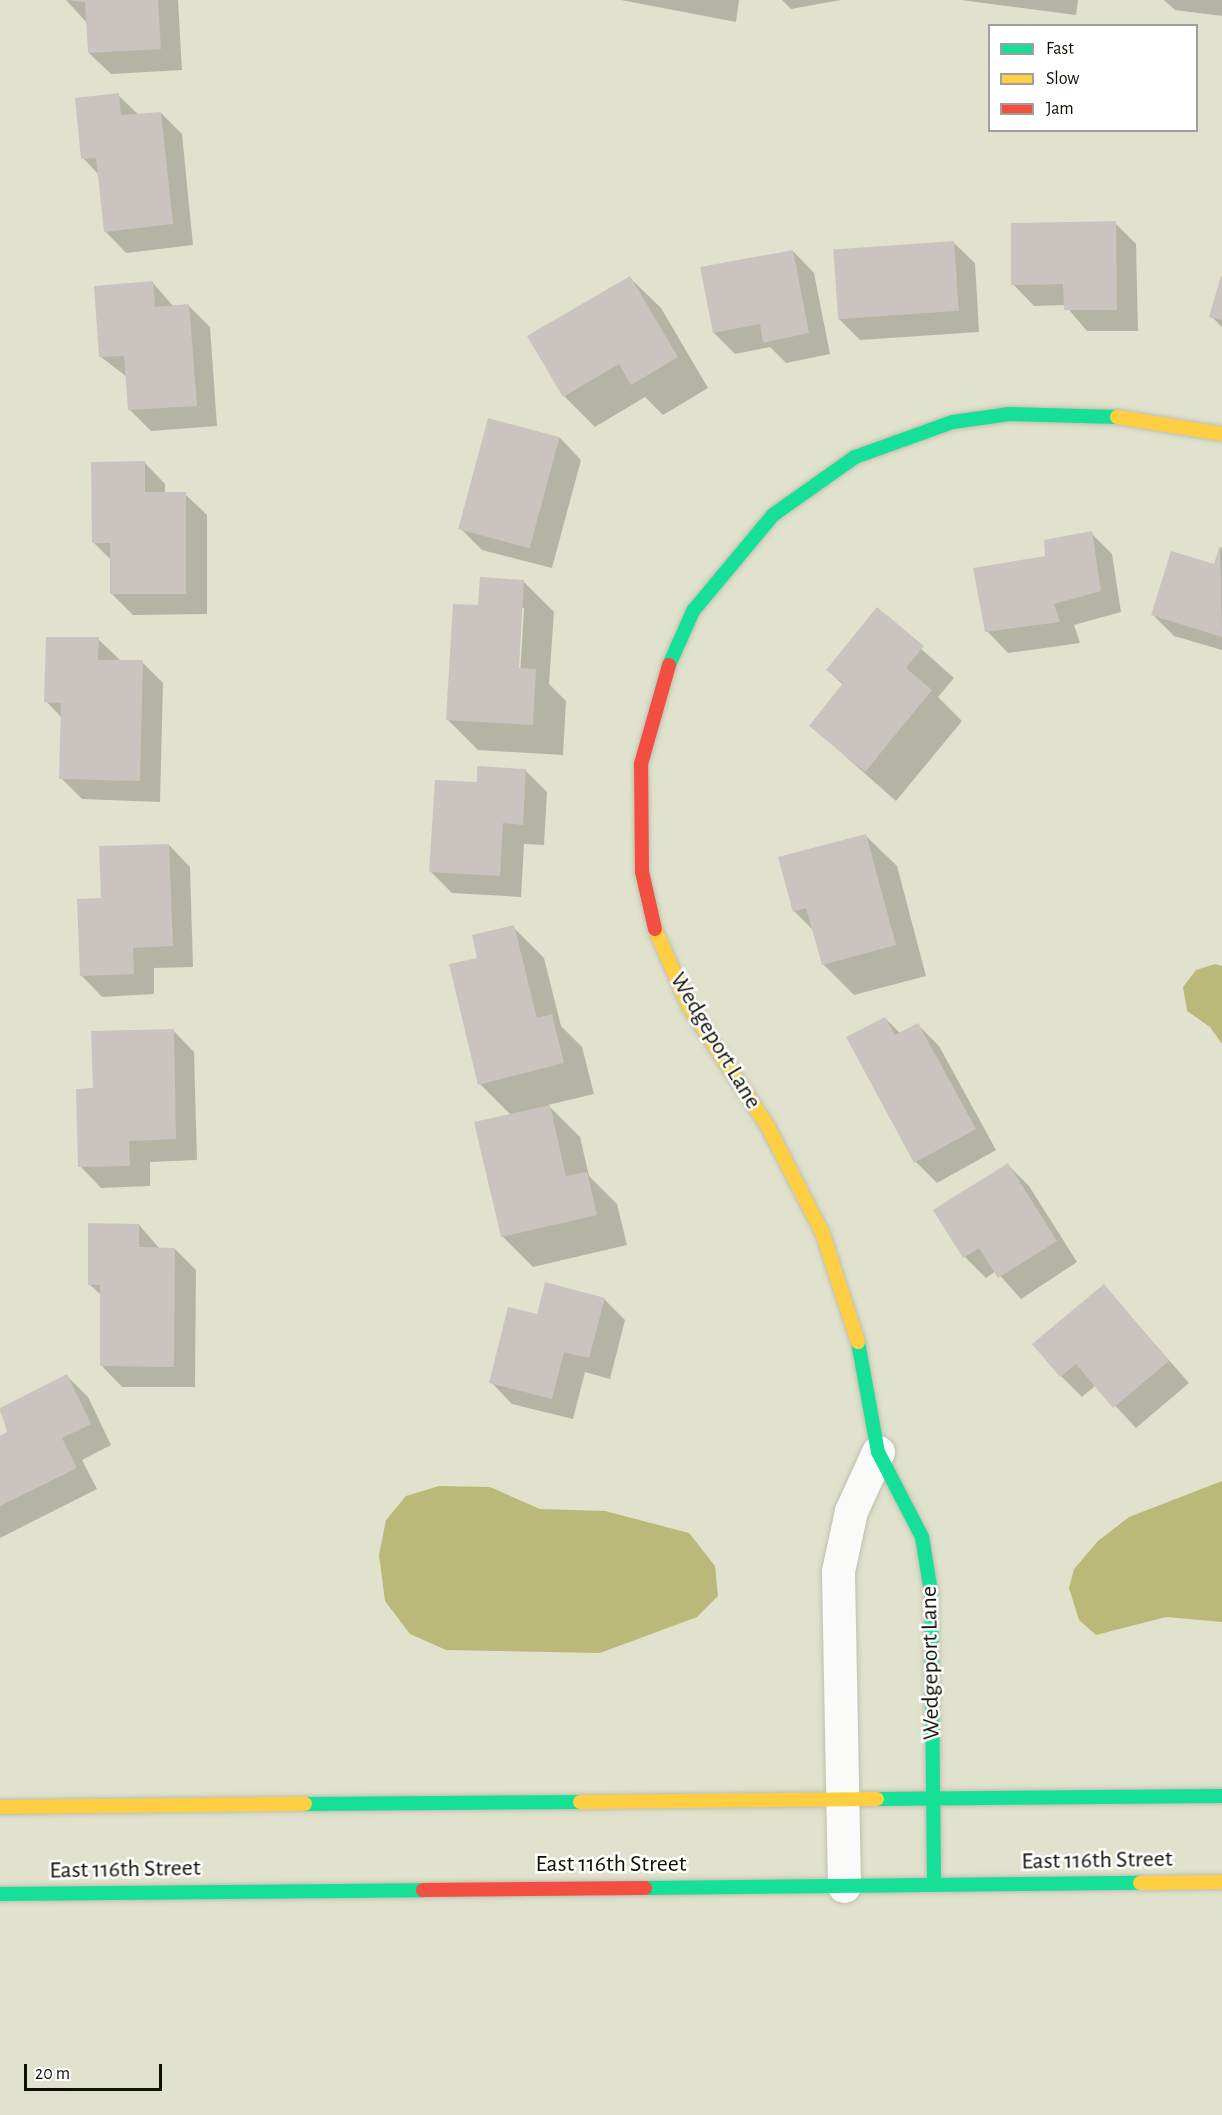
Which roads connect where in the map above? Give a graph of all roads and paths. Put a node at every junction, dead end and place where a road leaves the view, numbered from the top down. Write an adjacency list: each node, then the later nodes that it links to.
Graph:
1 (1222, 434): 2 (main road, Wedgeport Lane)
2 (878, 1452): 4 (main road, Wedgeport Lane); 5 (street)
3 (1222, 1796): 4 (main road)
4 (933, 1799): 5 (main road); 8 (main road, Wedgeport Lane)
5 (844, 1800): 6 (main road); 9 (street)
6 (0, 1807)
7 (1222, 1882): 8 (main road, East 116th Street)
8 (934, 1885): 9 (main road, East 116th Street)
9 (844, 1886): 10 (main road, East 116th Street)
10 (0, 1894)

